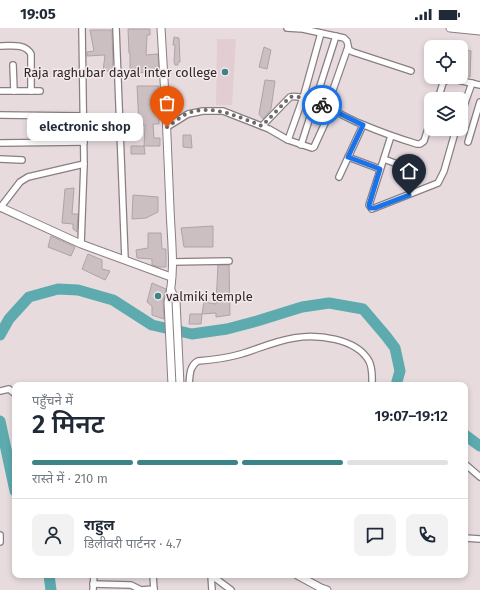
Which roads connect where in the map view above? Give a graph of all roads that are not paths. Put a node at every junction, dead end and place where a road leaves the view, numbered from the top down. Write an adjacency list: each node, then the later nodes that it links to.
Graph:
1 (82, 28): 26 (street)
2 (116, 28): 48 (street)
3 (162, 28): 29 (street)
4 (287, 28): 7 (street)
5 (450, 28): 6 (street)
6 (480, 30)
7 (321, 33): 8 (street); 21 (street)
8 (336, 36): 10 (street); 22 (street)
9 (0, 46): 17 (street)
10 (348, 47): 12 (street); 24 (street)
11 (13, 65): 16 (street)
12 (411, 71)
13 (472, 83): 14 (street); 19 (street); 20 (street)
14 (480, 85)
15 (0, 91): 16 (street)
16 (14, 91): 17 (street)
17 (31, 91): 18 (street)
18 (40, 91)
19 (440, 92)
20 (468, 94)
21 (302, 98): 22 (street); 28 (street); 33 (street)
22 (315, 102): 24 (street); 37 (street)
23 (480, 102): 35 (street)
24 (329, 109): 27 (street); 37 (street)
25 (0, 115): 26 (street)
26 (84, 116): 34 (street)
27 (363, 125): 30 (street); 38 (street)
28 (262, 126): 29 (street); 33 (street)
29 (167, 127): 50 (street)
30 (391, 136): 31 (street); 40 (street)
31 (426, 136)
32 (454, 136): 43 (street)
33 (288, 140): 37 (street)
34 (84, 142): 36 (street); 42 (street)
35 (468, 142)
36 (0, 143)
37 (301, 145)
38 (348, 157): 43 (street); 45 (street)
39 (0, 159): 41 (street)
40 (384, 159): 43 (street); 44 (street)
41 (22, 160)
42 (84, 164): 46 (street); 47 (street)
43 (380, 169)
44 (413, 170)
45 (339, 178)
46 (0, 207): 47 (street)
47 (81, 244): 48 (street)
48 (125, 259): 51 (street)
49 (229, 261): 50 (street)
50 (172, 262): 51 (street)
51 (171, 277): 52 (street)
52 (171, 289): 53 (street); 54 (street)
53 (172, 382)
54 (180, 382)
55 (190, 382): 56 (street)
56 (372, 382)
57 (0, 391): 58 (street)
58 (12, 392)
59 (468, 467): 60 (street)
60 (480, 477)
61 (0, 535): 64 (street)
62 (468, 538): 63 (street)
63 (480, 539)
64 (0, 542)
65 (153, 578): 70 (street)
66 (211, 578): 71 (street)
67 (215, 578): 72 (street)
68 (303, 578): 73 (street)
69 (93, 587): 70 (street)
70 (154, 589)
71 (212, 590)
72 (231, 590)
73 (327, 590)

